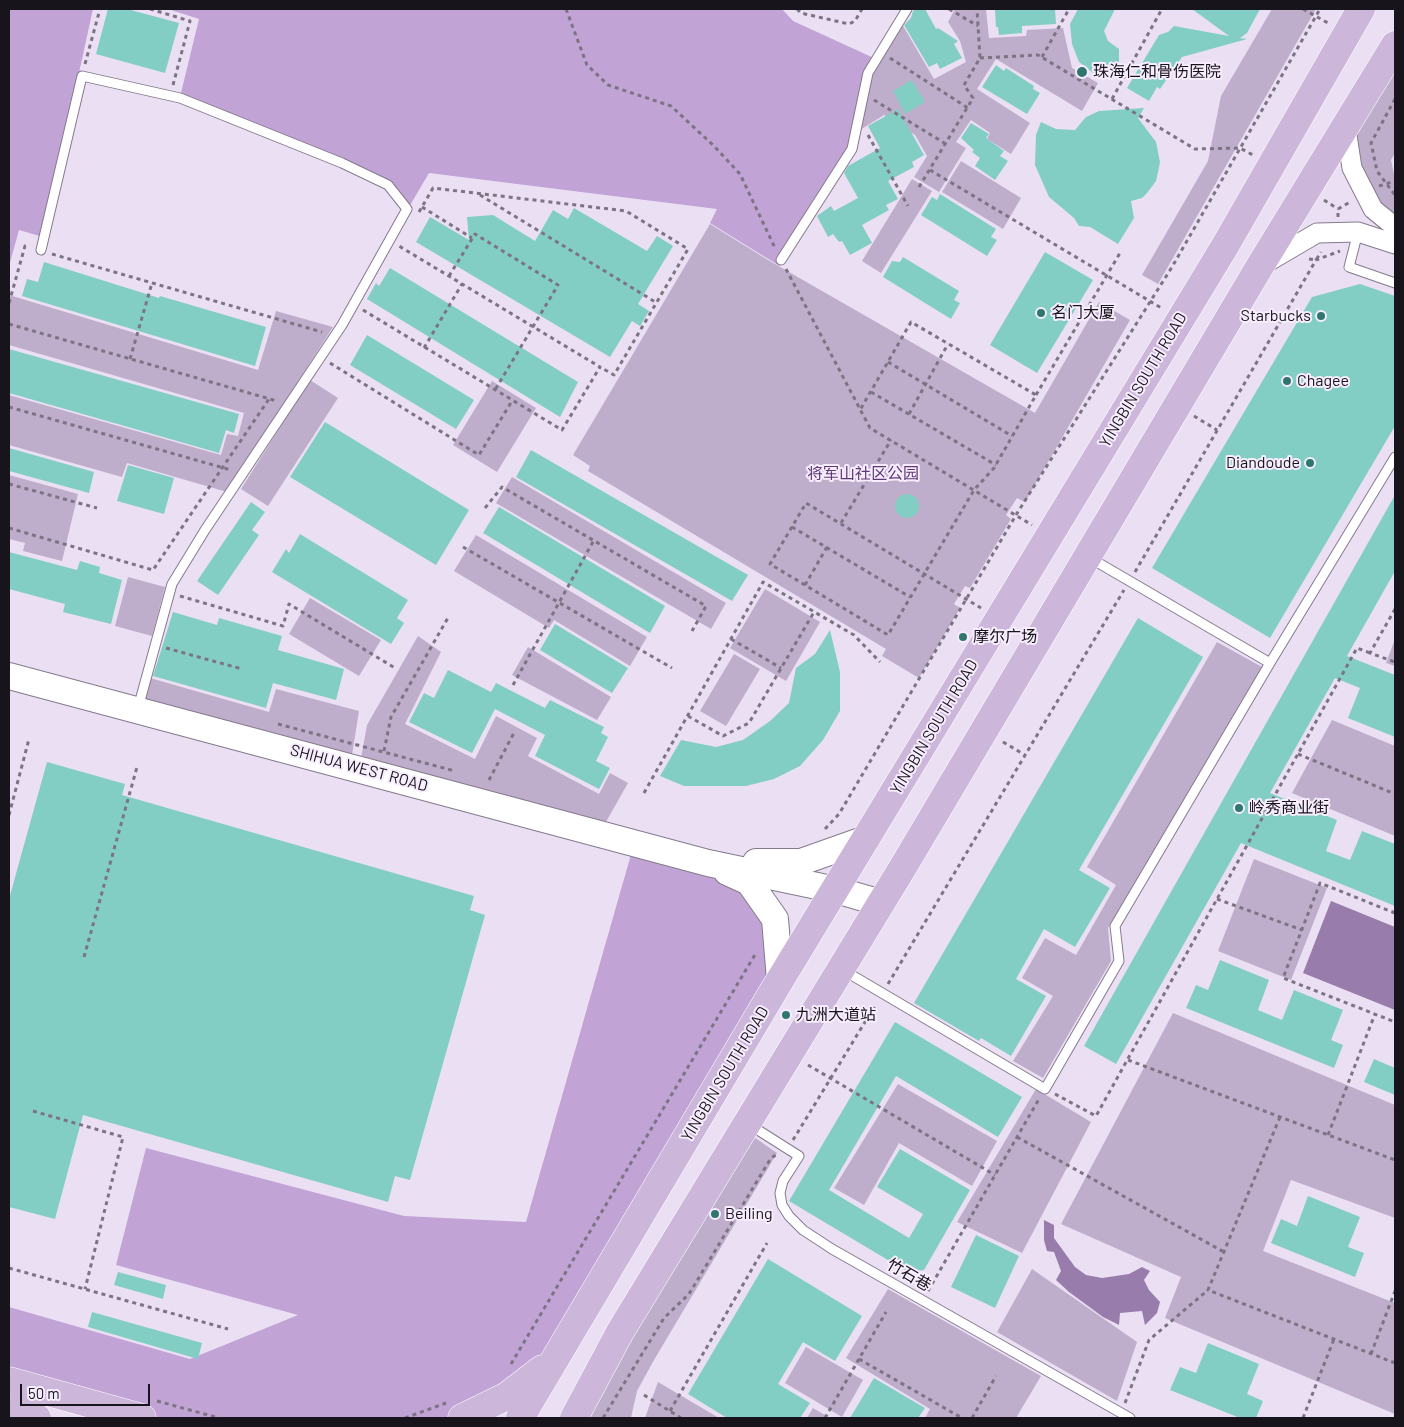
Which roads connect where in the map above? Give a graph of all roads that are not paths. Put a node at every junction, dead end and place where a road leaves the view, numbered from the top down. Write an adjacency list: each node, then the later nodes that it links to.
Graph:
1 (907, 9): 9 (lane)
2 (1361, 9): 17 (main road, YINGBIN SOUTH ROAD)
3 (1395, 45): 4 (main road)
4 (1346, 129): 5 (street); 10 (main road)
5 (1395, 227)
6 (1356, 240): 7 (street); 10 (street); 11 (lane)
7 (1395, 244)
8 (41, 250): 16 (lane)
9 (781, 260)
10 (1260, 266): 13 (main road)
11 (1395, 283)
12 (1395, 457): 14 (lane)
13 (1087, 556): 14 (lane); 20 (main road)
14 (1270, 663): 21 (lane)
15 (9, 676): 16 (main road, SHIHUA WEST ROAD)
16 (138, 709): 18 (main road, SHIHUA WEST ROAD)
17 (866, 839): 18 (main road); 19 (main road, YINGBIN SOUTH ROAD)
18 (708, 863): 19 (main road); 22 (main road)
19 (836, 890): 20 (main road); 22 (main road, YINGBIN SOUTH ROAD)
20 (881, 903): 21 (main road)
21 (841, 969): 23 (main road)
22 (780, 980): 24 (main road, YINGBIN SOUTH ROAD)
23 (746, 1124): 25 (main road); 34 (lane, 竹石巷)
24 (584, 1311): 25 (main road); 26 (main road, YINGBIN SOUTH ROAD)
25 (620, 1332): 30 (main road)
26 (557, 1357): 29 (main road); 33 (main road, YINGBIN SOUTH ROAD)
27 (9, 1381): 32 (main road)
28 (9, 1410): 31 (main road)
29 (456, 1410)
30 (580, 1412)
31 (37, 1418)
32 (142, 1418)
33 (520, 1418)
34 (1130, 1418)

